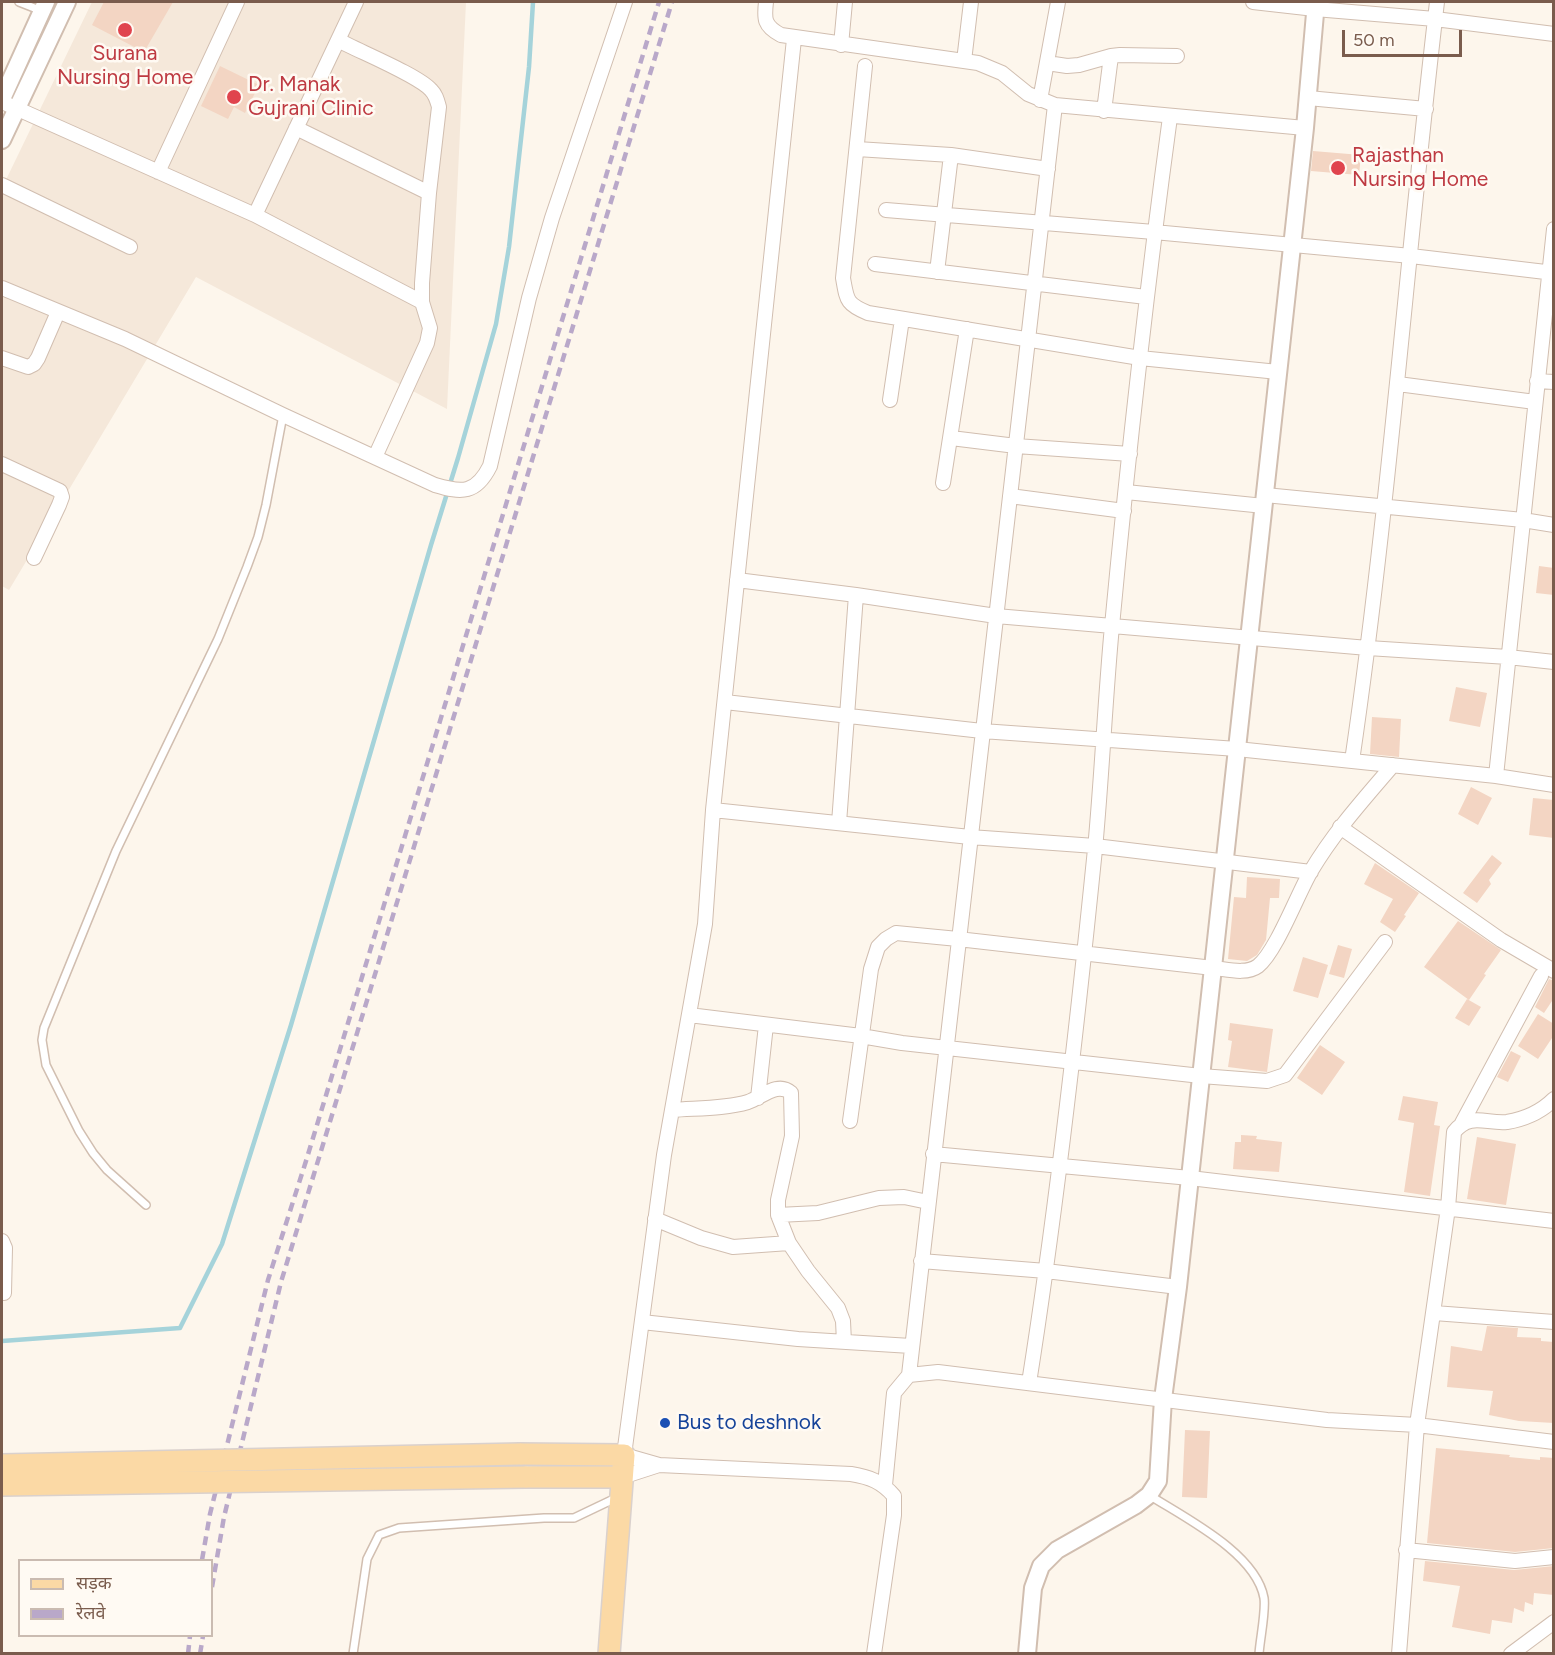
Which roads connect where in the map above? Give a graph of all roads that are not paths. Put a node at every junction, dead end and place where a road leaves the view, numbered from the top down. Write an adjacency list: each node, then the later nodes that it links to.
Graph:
1 (19, 2): 13 (lane)
2 (67, 2): 26 (street)
3 (237, 2): 37 (street)
4 (356, 2): 17 (street)
5 (625, 2): 72 (street)
6 (766, 2): 16 (street)
7 (845, 2): 18 (street)
8 (971, 2): 21 (street)
9 (1058, 2): 22 (street)
10 (1253, 2): 12 (street)
11 (1437, 2): 14 (street)
12 (1316, 5): 14 (street); 24 (street)
13 (44, 6): 26 (street)
14 (1435, 19): 15 (street); 28 (street)
15 (1554, 34)
16 (794, 39): 18 (street); 83 (street)
17 (338, 40): 32 (street); 39 (street)
18 (841, 45): 21 (street)
19 (1111, 56): 20 (street); 22 (street); 29 (street)
20 (1177, 56)
21 (964, 61): 25 (street)
22 (1047, 63): 25 (street)
23 (865, 66): 34 (street)
24 (1308, 98): 28 (street); 31 (street)
25 (1040, 100): 27 (street)
26 (6, 103): 33 (street); 37 (street)
27 (1055, 105): 29 (street); 36 (street)
28 (1426, 109): 48 (street)
29 (1104, 111): 30 (street)
30 (1170, 117): 31 (street); 45 (street)
31 (1305, 128): 46 (street)
32 (296, 129): 39 (street); 41 (street)
33 (2, 140)
34 (857, 149): 35 (street); 57 (street)
35 (951, 155): 36 (street); 42 (street)
36 (1048, 169): 43 (street)
37 (158, 172): 41 (street)
38 (2, 185): 47 (street)
39 (429, 193): 55 (street)
40 (886, 210): 42 (street)
41 (255, 215): 55 (street)
42 (944, 215): 43 (street); 50 (street)
43 (1041, 224): 45 (street); 52 (street)
44 (1554, 229): 51 (street)
45 (1154, 232): 46 (street); 54 (street)
46 (1292, 245): 48 (street); 62 (street)
47 (130, 247)
48 (1411, 256): 51 (street); 65 (street)
49 (875, 264): 50 (street)
50 (937, 273): 52 (street)
51 (1551, 273): 63 (street)
52 (1034, 284): 54 (street); 59 (street)
53 (2, 288): 56 (street)
54 (1146, 297): 60 (street)
55 (422, 302): 72 (street)
56 (58, 312): 61 (street); 68 (street)
57 (902, 319): 58 (street); 66 (street)
58 (967, 329): 59 (street); 69 (street)
59 (1028, 339): 60 (street); 70 (street)
60 (1140, 357): 62 (street); 71 (street)
61 (2, 358)
62 (1278, 372): 77 (street)
63 (1537, 381): 64 (street); 67 (street)
64 (1554, 382)
65 (1398, 384): 67 (street); 78 (street)
66 (890, 400)
67 (1535, 402): 80 (street)
68 (283, 415): 72 (street); 127 (lane)
69 (951, 438): 70 (street); 74 (street)
70 (1016, 446): 71 (street); 76 (street)
71 (1130, 454): 75 (street)
72 (375, 457)
73 (2, 464): 82 (street)
74 (943, 483)
75 (1126, 492): 77 (street); 79 (street)
76 (1010, 496): 79 (street); 85 (street)
77 (1264, 500): 78 (street); 87 (street)
78 (1385, 507): 80 (street); 88 (street)
79 (1124, 511): 86 (street)
80 (1523, 520): 81 (street); 89 (street)
81 (1554, 525)
82 (34, 558)
83 (737, 580): 84 (street); 91 (street)
84 (856, 595): 85 (street); 92 (street)
85 (996, 616): 86 (street); 93 (street)
86 (1112, 626): 87 (street); 94 (street)
87 (1248, 638): 88 (street); 95 (street)
88 (1368, 648): 89 (street); 96 (street)
89 (1508, 657): 90 (street); 98 (street)
90 (1554, 662)
91 (725, 702): 92 (street); 100 (street)
92 (847, 714): 93 (street); 101 (street)
93 (982, 730): 94 (street); 103 (street)
94 (1102, 740): 95 (street); 104 (street)
95 (1237, 749): 96 (street); 105 (street)
96 (1352, 761): 97 (street)
97 (1393, 765): 98 (street); 102 (street)
98 (1496, 776): 99 (street)
99 (1554, 785)
100 (713, 810): 101 (street); 112 (street)
101 (839, 823): 103 (street)
102 (1340, 828): 106 (street); 111 (street)
103 (970, 837): 104 (street); 107 (street)
104 (1095, 846): 105 (street); 109 (street)
105 (1225, 862): 106 (street); 110 (street)
106 (1311, 872): 110 (street)
107 (958, 939): 109 (street); 114 (street); 115 (street)
108 (1385, 942): 117 (street)
109 (1083, 954): 110 (street); 116 (street)
110 (1213, 968): 117 (street)
111 (1547, 974): 122 (street)
112 (689, 1015): 113 (street); 120 (street)
113 (766, 1025): 114 (street); 118 (street)
114 (861, 1036): 115 (street); 121 (street)
115 (945, 1048): 116 (street); 123 (street)
116 (1071, 1062): 117 (street); 124 (street)
117 (1201, 1076): 125 (street)
118 (759, 1098): 120 (street); 129 (street)
119 (1554, 1099): 122 (street)
120 (672, 1110): 130 (street)
121 (850, 1121)
122 (1462, 1123): 128 (street)
123 (933, 1154): 124 (street); 126 (street)
124 (1059, 1167): 125 (street); 135 (street)
125 (1190, 1178): 128 (street); 136 (street)
126 (928, 1202): 129 (street); 134 (street)
127 (146, 1205)
128 (1448, 1208): 131 (street); 138 (street)
129 (778, 1215): 133 (street)
130 (655, 1219): 133 (street); 139 (street)
131 (1554, 1221)
132 (2, 1241): 137 (street)
133 (789, 1243): 141 (street)
134 (921, 1261): 135 (street); 142 (street)
135 (1046, 1271): 136 (street); 144 (street)
136 (1178, 1287): 145 (street)
137 (4, 1293)
138 (1434, 1313): 140 (street); 146 (street)
139 (642, 1322): 141 (street); 148 (street)
140 (1554, 1322)
141 (844, 1342): 142 (street)
142 (911, 1346): 143 (street)
143 (909, 1375): 144 (street); 152 (street)
144 (1029, 1383): 145 (street)
145 (1163, 1400): 146 (street); 154 (street)
146 (1417, 1425): 147 (street); 155 (street)
147 (1554, 1442)
148 (624, 1455): 149 (main road, bridge); 150 (street); 153 (main road)
149 (2, 1465)
150 (659, 1465): 152 (street); 153 (street)
151 (2, 1485): 153 (main road, bridge)
152 (885, 1485): 160 (street)
153 (621, 1486): 158 (lane); 159 (main road)
154 (1149, 1495): 161 (street); 162 (lane)
155 (1407, 1550): 156 (street); 163 (street)
156 (1554, 1557)
157 (1554, 1622): 164 (street)
158 (353, 1653)
159 (609, 1653)
160 (874, 1653)
161 (1027, 1653)
162 (1259, 1653)
163 (1399, 1653)
164 (1511, 1653)

